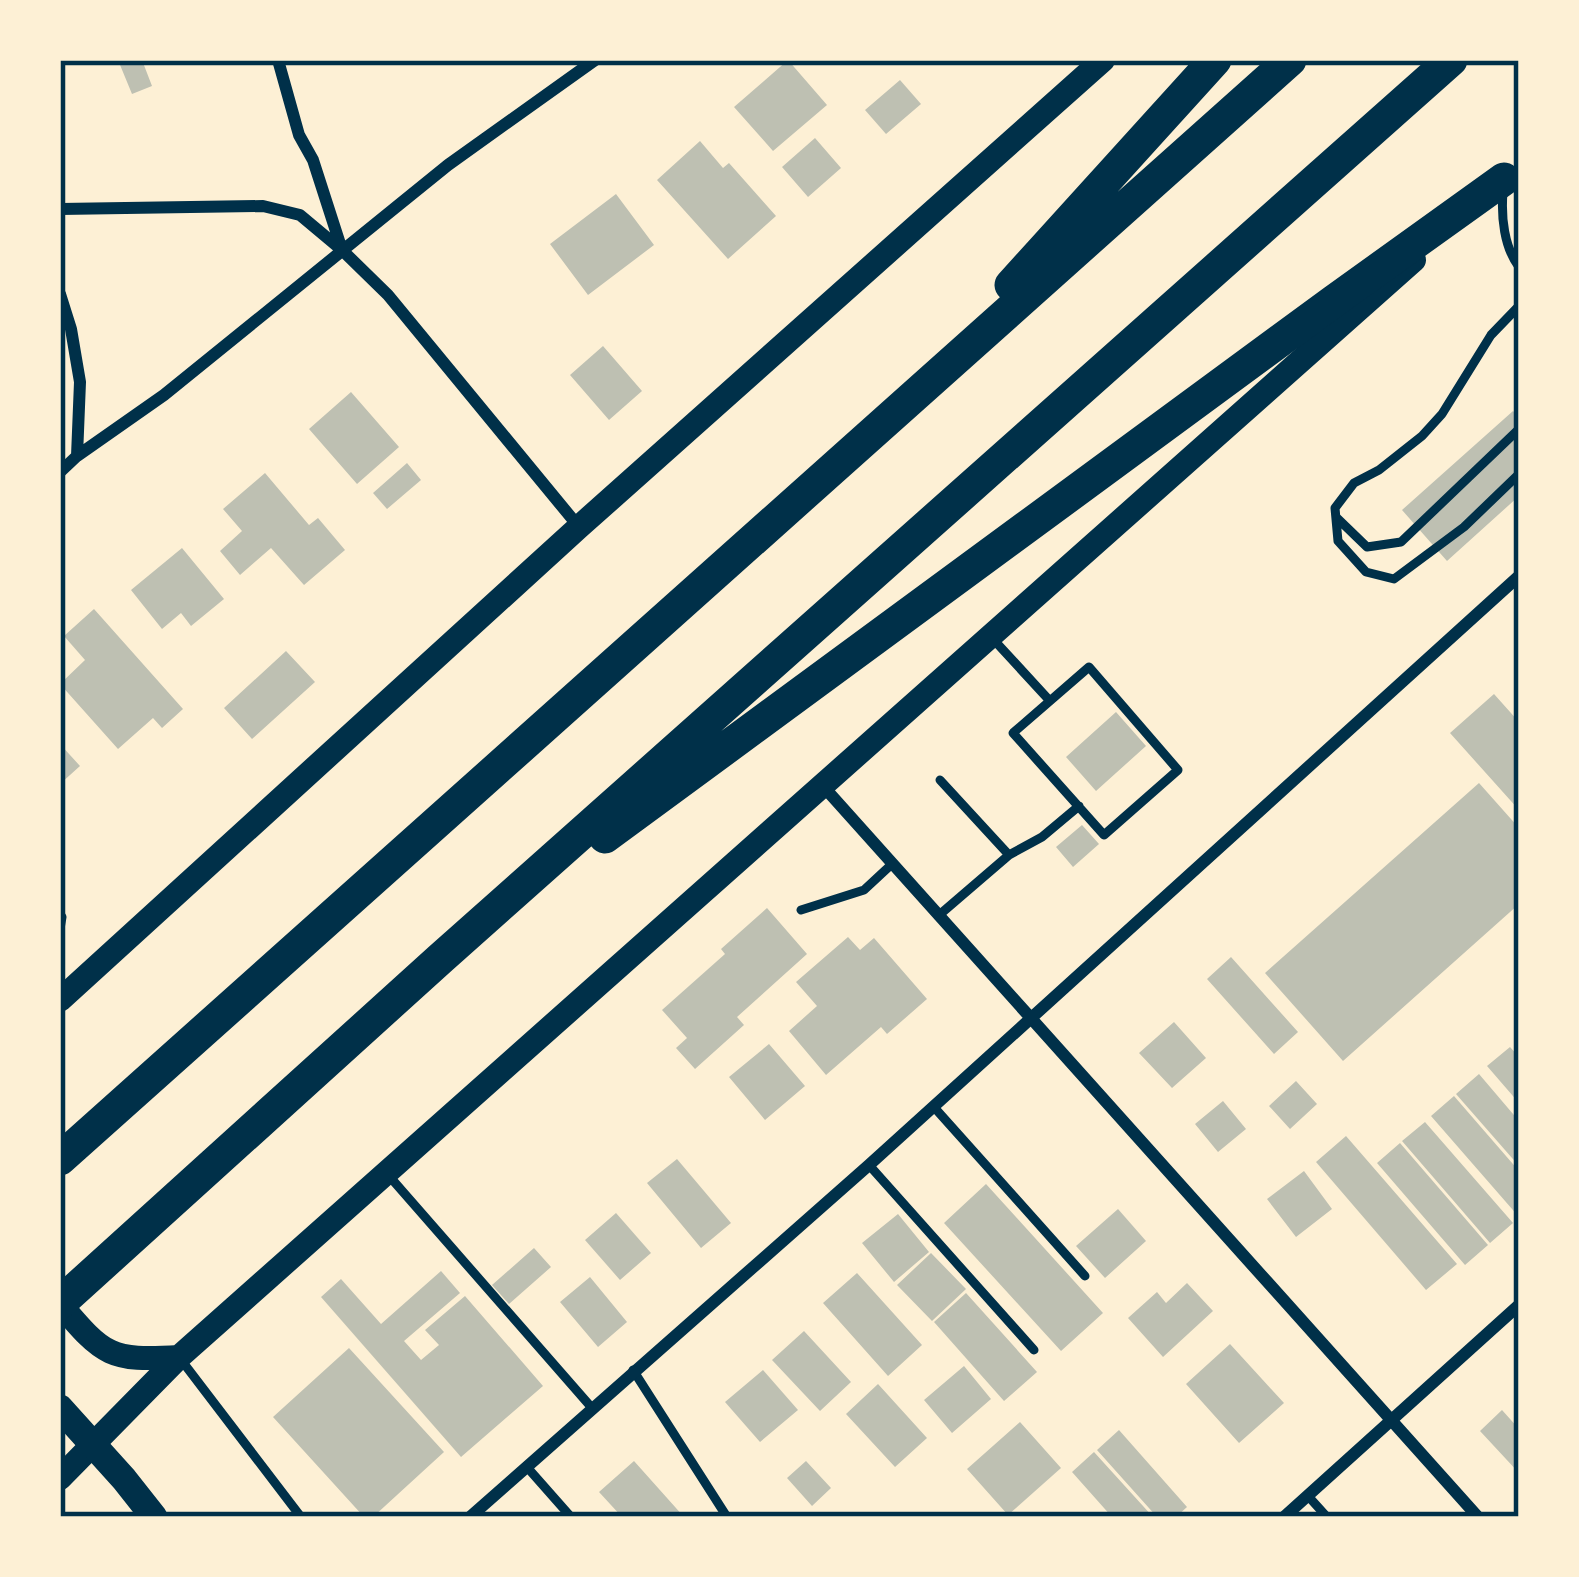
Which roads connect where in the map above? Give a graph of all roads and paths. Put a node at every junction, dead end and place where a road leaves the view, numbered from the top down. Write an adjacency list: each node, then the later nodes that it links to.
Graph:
1 (278, 60): 9 (street)
2 (595, 60): 9 (street)
3 (1103, 60): 19 (main road)
4 (1215, 60): 13 (highway)
5 (1291, 60): 13 (highway)
6 (1451, 60): 32 (highway)
7 (1512, 173): 10 (lane); 21 (main road); 32 (highway)
8 (60, 209): 9 (street)
9 (343, 251): 15 (street); 19 (street)
10 (1519, 267)
11 (60, 294): 15 (street)
12 (1519, 306): 18 (lane)
13 (890, 419): 36 (highway)
14 (1519, 429): 18 (lane)
15 (77, 456): 16 (street)
16 (60, 472)
17 (1519, 474): 18 (lane)
18 (1336, 517)
19 (579, 527): 33 (main road)
20 (1519, 576): 34 (street)
21 (991, 637): 22 (lane); 24 (main road)
22 (1050, 701): 25 (lane); 25 (lane)
23 (940, 779): 26 (lane)
24 (823, 786): 27 (street); 38 (main road)
25 (1078, 806): 26 (lane)
26 (1009, 855): 30 (lane)
27 (892, 864): 28 (lane); 30 (street)
28 (801, 910)
29 (60, 914): 31 (lane)
30 (938, 916): 34 (street)
31 (60, 929)
32 (440, 959): 40 (highway)
33 (60, 1000)
34 (1030, 1017): 35 (street); 47 (street)
35 (933, 1106): 37 (street); 39 (lane)
36 (60, 1159)
37 (869, 1165): 42 (lane); 44 (street)
38 (386, 1173): 43 (main road); 46 (lane)
39 (1085, 1276)
40 (60, 1304): 43 (main road)
41 (1519, 1305): 47 (street)
42 (1034, 1350)
43 (179, 1357): 48 (main road); 53 (lane)
44 (633, 1370): 46 (street); 56 (lane)
45 (60, 1408): 48 (main road)
46 (592, 1408): 49 (street)
47 (1391, 1420): 51 (street); 59 (street)
48 (93, 1442): 50 (main road); 52 (main road)
49 (526, 1466): 54 (street); 55 (lane)
50 (60, 1478)
51 (1308, 1496): 57 (street); 58 (lane)
52 (154, 1517)
53 (302, 1517)
54 (470, 1517)
55 (571, 1517)
56 (727, 1517)
57 (1284, 1517)
58 (1328, 1517)
59 (1478, 1517)

